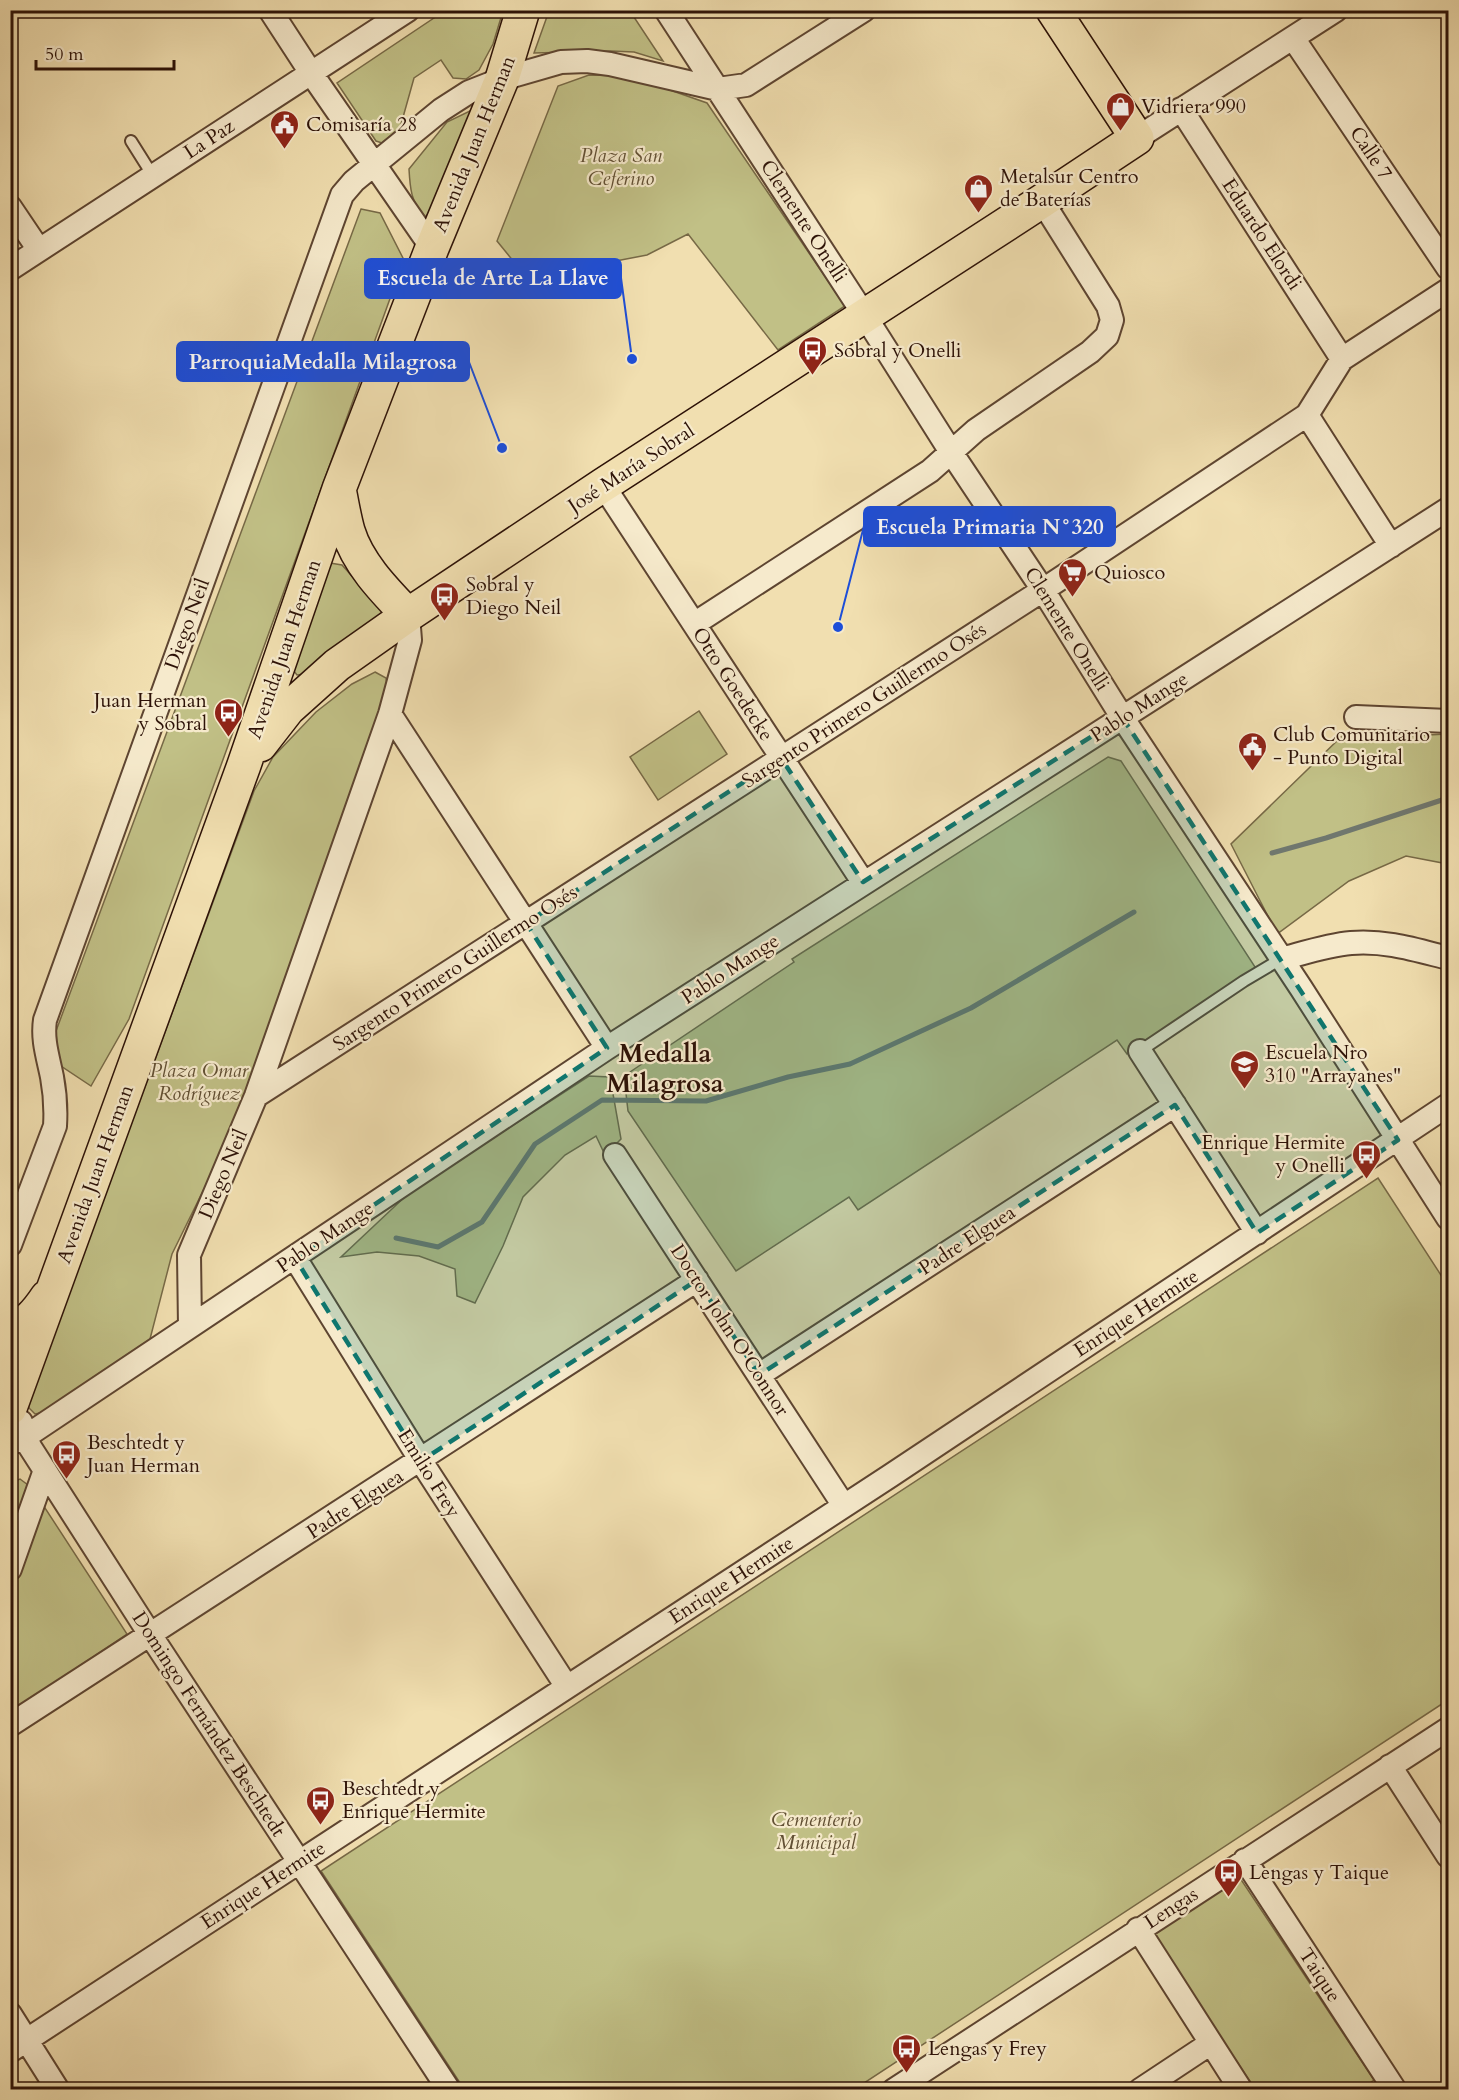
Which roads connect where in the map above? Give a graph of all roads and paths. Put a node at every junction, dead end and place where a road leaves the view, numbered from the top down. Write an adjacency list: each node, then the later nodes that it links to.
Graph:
1 (270, 10): 9 (street)
2 (408, 10): 9 (street, La Paz)
3 (523, 10): 10 (main road, Avenida Juan Herman)
4 (666, 10): 11 (street, Clemente Onelli)
5 (864, 10): 11 (street)
6 (1053, 10): 13 (main road)
7 (1336, 10): 8 (street, José María Sobral)
8 (1293, 38): 12 (street, José María Sobral); 21 (street, Calle 7)
9 (311, 73): 15 (street); 16 (street, La Paz)
10 (502, 79): 11 (street, Diego Neil); 15 (street, Diego Neil); 19 (main road, Avenida Juan Herman)
11 (718, 88): 24 (street, Clemente Onelli)
12 (1181, 109): 13 (street, José María Sobral); 25 (street, Eduardo Elordi)
13 (1137, 138): 17 (main road, José María Sobral)
14 (130, 141): 16 (lane)
15 (375, 163): 19 (street); 54 (street, Diego Neil)
16 (153, 176): 20 (street, La Paz)
17 (1042, 201): 24 (main road, José María Sobral); 27 (street)
18 (10, 207): 20 (street)
19 (432, 248): 29 (main road, Avenida Juan Herman)
20 (39, 250): 22 (street, La Paz)
21 (1449, 268)
22 (10, 269)
23 (1449, 290): 25 (street, Sargento Primero Guillermo Osés)
24 (865, 316): 27 (street, Clemente Onelli); 28 (main road, José María Sobral)
25 (1342, 359): 26 (street, Sargento Primero Guillermo Osés)
26 (1307, 415): 31 (street); 32 (street, Sargento Primero Guillermo Osés)
27 (951, 452): 32 (street, Clemente Onelli); 34 (street)
28 (603, 485): 33 (main road, José María Sobral); 34 (street, Otto Goedecke)
29 (339, 489): 33 (main road); 40 (main road, Avenida Juan Herman)
30 (1449, 509): 31 (street, Pablo Mange)
31 (1391, 546): 36 (street, Pablo Mange)
32 (1043, 590): 36 (street, Clemente Onelli); 39 (street, Sargento Primero Guillermo Osés)
33 (408, 615): 35 (street, Diego Neil); 40 (main road, José María Sobral)
34 (694, 624): 39 (street, Otto Goedecke)
35 (390, 714): 42 (street); 47 (street, Diego Neil)
36 (1122, 717): 41 (street, Pablo Mange); 44 (street, Clemente Onelli)
37 (1356, 717): 38 (street)
38 (1449, 721)
39 (781, 758): 41 (street, Otto Goedecke); 42 (street, Sargento Primero Guillermo Osés)
40 (244, 765): 57 (main road, Avenida Juan Herman)
41 (863, 882): 45 (street, Pablo Mange)
42 (526, 923): 45 (street); 47 (street, Sargento Primero Guillermo Osés)
43 (1449, 958): 44 (street)
44 (1281, 959): 46 (lane); 50 (street, Clemente Onelli)
45 (607, 1048): 55 (street, Pablo Mange)
46 (1140, 1051): 48 (street)
47 (256, 1096): 58 (street, Diego Neil)
48 (1175, 1105): 53 (street); 61 (street, Padre Elguea)
49 (1449, 1105): 50 (street, Enrique Hermite)
50 (1398, 1140): 52 (street, Clemente Onelli); 53 (street, Enrique Hermite)
51 (615, 1155): 56 (street, Doctor John O'Connor)
52 (1449, 1218)
53 (1257, 1233): 66 (street, Enrique Hermite)
54 (10, 1245)
55 (295, 1258): 58 (street, Pablo Mange); 64 (street, Emilio Frey)
56 (697, 1280): 61 (street, Doctor John O'Connor); 64 (street, Padre Elguea)
57 (52, 1291): 59 (main road, Avenida Juan Herman); 62 (main road, Avenida Juan Herman)
58 (190, 1326): 63 (street, Pablo Mange)
59 (10, 1330)
60 (10, 1341): 62 (main road)
61 (759, 1375): 66 (street, Doctor John O'Connor)
62 (15, 1396): 63 (street, Domingo Fernández Beschtedt)
63 (21, 1441): 65 (street, Domingo Fernández Beschtedt)
64 (421, 1461): 68 (street, Padre Elguea); 69 (street, Emilio Frey)
65 (45, 1470): 67 (street); 68 (street, Domingo Fernández Beschtedt)
66 (844, 1506): 69 (street, Enrique Hermite)
67 (10, 1569)
68 (151, 1636): 70 (street, Padre Elguea); 75 (street, Domingo Fernández Beschtedt)
69 (567, 1687): 75 (street, Enrique Hermite)
70 (10, 1725)
71 (1449, 1729): 72 (street, Lengas)
72 (1390, 1766): 73 (street); 74 (street, Lengas)
73 (1449, 1856)
74 (1245, 1860): 76 (street, Lengas); 80 (street, Taique)
75 (298, 1861): 79 (street, Enrique Hermite); 82 (street, Domingo Fernández Beschtedt)
76 (1138, 1929): 78 (street); 83 (street, Lengas)
77 (10, 2014): 79 (street)
78 (1211, 2043): 84 (street); 85 (street)
79 (19, 2046): 81 (street)
80 (1394, 2089)
81 (58, 2090)
82 (449, 2090)
83 (894, 2090)
84 (1140, 2090)
85 (1241, 2090)

